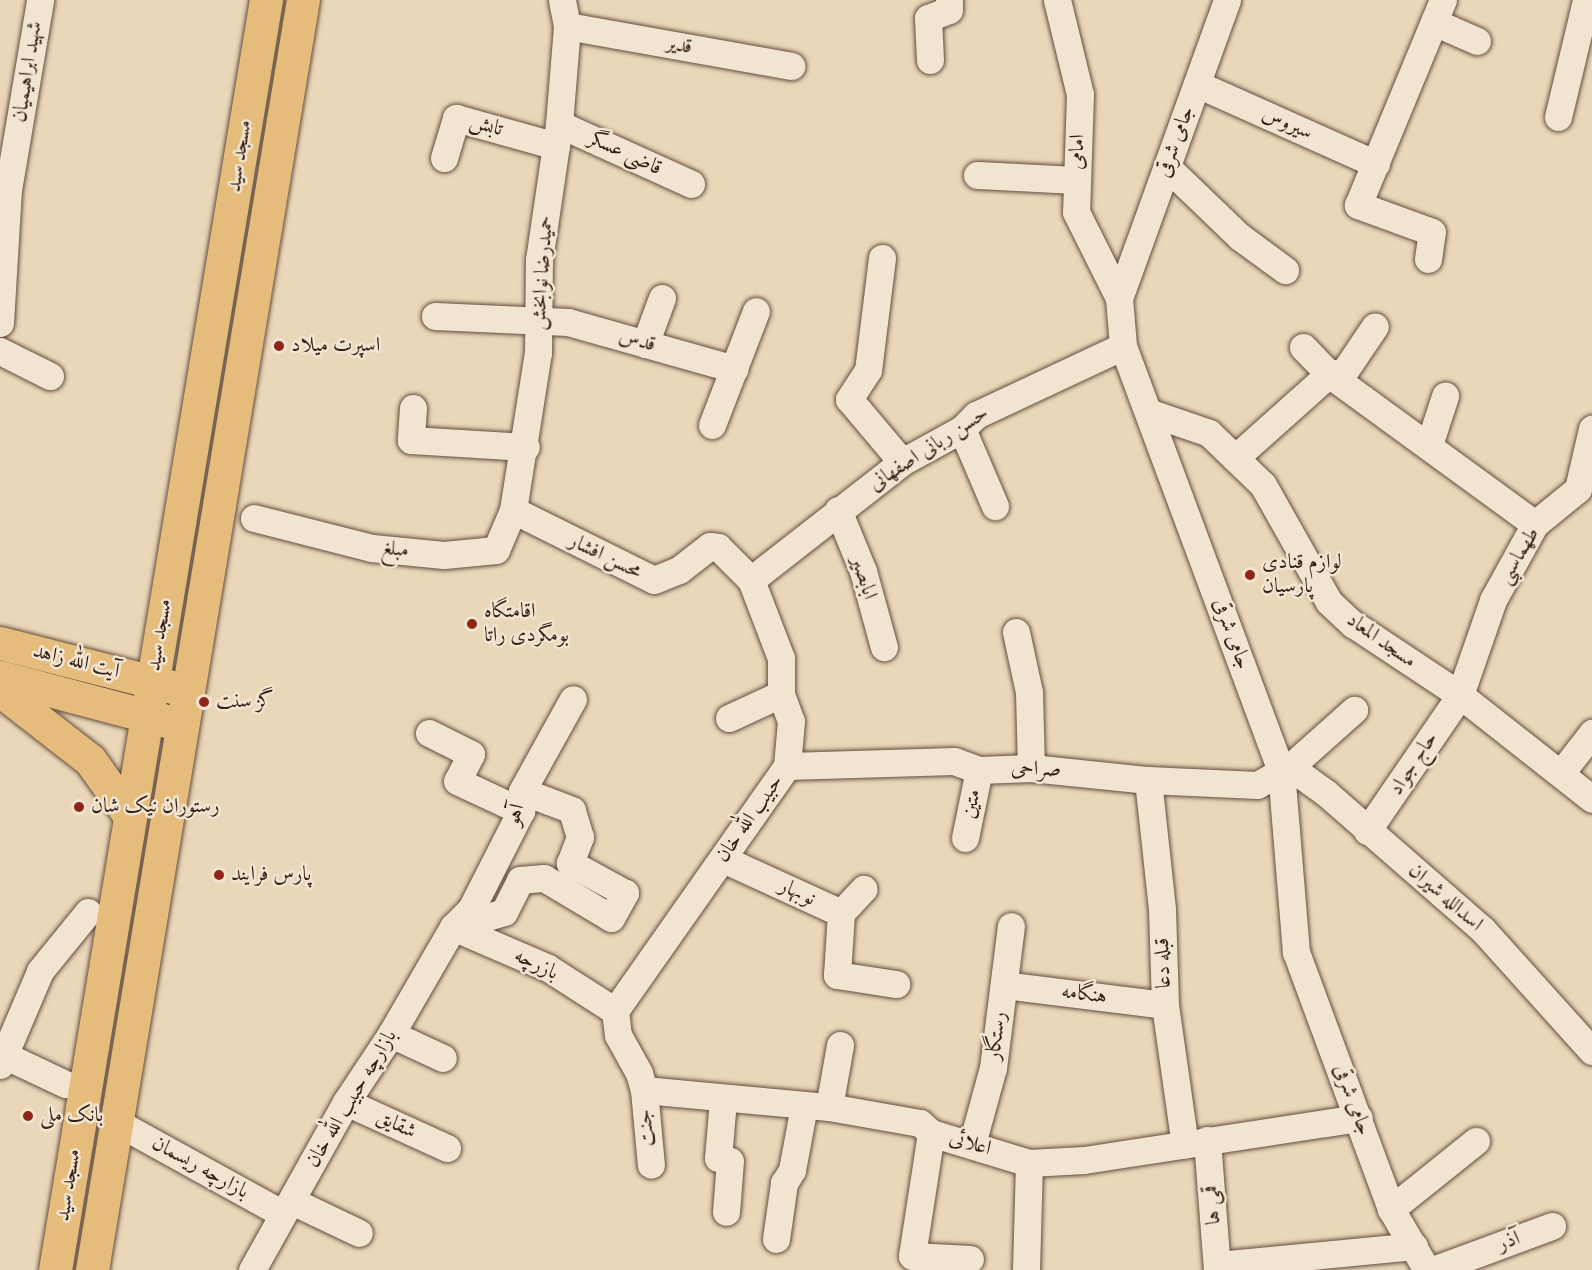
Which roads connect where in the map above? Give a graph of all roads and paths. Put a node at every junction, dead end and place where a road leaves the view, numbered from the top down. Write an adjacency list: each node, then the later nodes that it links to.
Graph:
1 (40, 0): 15 (street, شهید ابراهیمیان)
2 (266, 0): 61 (main road, مسجد سید)
3 (303, 0): 63 (main road, مسجد سید)
4 (562, 0): 10 (street, حمیدرضا نوابخش)
5 (949, 0): 12 (street)
6 (1057, 0): 22 (street, امامی)
7 (1227, 0): 14 (street, جامی شرقی)
8 (1586, 0): 16 (street)
9 (1439, 11): 11 (street); 19 (street)
10 (567, 26): 13 (street, قدیر); 17 (street, حمیدرضا نوابخش)
11 (1477, 41)
12 (930, 60)
13 (791, 66)
14 (1197, 84): 19 (street, سیروس); 20 (street, جامی شرقی)
15 (12, 97): 32 (street, شهید ابراهیمیان)
16 (1558, 117)
17 (558, 135): 18 (street, تابش); 23 (street, قاضی عسگر); 31 (street, حمیدرضا نوابخش)
18 (444, 158)
19 (1376, 164): 25 (street)
20 (1167, 167): 26 (street); 28 (street, جامی شرقی)
21 (977, 175): 22 (street)
22 (1077, 180): 28 (street, امامی)
23 (691, 184)
24 (882, 258): 50 (street)
25 (1428, 259)
26 (1285, 270)
27 (662, 298): 34 (street)
28 (1119, 298): 35 (street, جامی شرقی)
29 (756, 311): 38 (street)
30 (435, 316): 31 (street, قدس)
31 (539, 320): 34 (street, قدس); 48 (street, حمیدرضا نوابخش)
32 (0, 323)
33 (1375, 326): 40 (street)
34 (645, 344): 38 (street, قدس)
35 (1123, 346): 43 (street, جامی شرقی); 45 (street, حسن ربانی اصفهانی)
36 (1303, 347): 40 (street)
37 (0, 351): 39 (street)
38 (734, 369): 44 (street)
39 (50, 375)
40 (1329, 375): 47 (street); 49 (street)
41 (1445, 396): 47 (street)
42 (413, 408): 48 (street)
43 (1151, 413): 49 (street, مسجد المعاد); 75 (street, جامی شرقی)
44 (712, 425)
45 (962, 429): 50 (street, حسن ربانی اصفهانی); 51 (street)
46 (1592, 429): 55 (street, طهماسبی)
47 (1429, 445): 55 (street)
48 (526, 447): 52 (street, حمیدرضا نوابخش)
49 (1235, 458): 65 (street, مسجد المعاد)
50 (902, 462): 53 (street, حسن ربانی اصفهانی)
51 (995, 506)
52 (513, 510): 54 (street, مبلغ); 56 (street, محسن افشار)
53 (838, 510): 56 (street, حسن ربانی اصفهانی); 59 (street, ابابصیر)
54 (254, 518)
55 (1535, 524): 65 (street, طهماسبی)
56 (751, 580): 64 (street, حبیب الله خان)
57 (1016, 632): 74 (street)
58 (0, 643): 61 (main road, آیت الله زاهد)
59 (884, 647)
60 (0, 677): 68 (main road, آیت الله زاهد)
61 (152, 682): 63 (main road, آیت الله زاهد); 68 (main road, مسجد سید)
62 (0, 690): 81 (main road)
63 (187, 690): 70 (main road, مسجد سید)
64 (781, 694): 69 (street); 73 (street, حبیب الله خان)
65 (1460, 695): 77 (street, مسجد المعاد); 82 (street, حاج جواد)
66 (573, 699): 80 (street, آهو)
67 (1354, 710): 75 (street, صراحی)
68 (146, 716): 70 (main road, آیت الله زاهد); 81 (main road, مسجد سید)
69 (729, 718)
70 (182, 724): 105 (main road, مسجد سید)
71 (429, 733): 80 (street)
72 (1592, 733): 77 (street)
73 (787, 766): 76 (street, صراحی); 84 (street, حبیب الله خان)
74 (1031, 768): 76 (street, صراحی); 78 (street, صراحی)
75 (1286, 768): 78 (street, صراحی); 82 (street, اسدالله شیران); 104 (street, جامی شرقی)
76 (979, 770): 83 (street, متین)
77 (1562, 773): 79 (street, مسجد المعاد)
78 (1148, 780): 92 (street, قبله دعا)
79 (1592, 799)
80 (521, 801): 89 (street, آهو); 89 (street)
81 (130, 816): 124 (main road, مسجد سید)
82 (1367, 831): 96 (street, اسدالله شیران)
83 (965, 838)
84 (723, 859): 87 (street, نوبهار); 93 (street, حبیب الله خان)
85 (863, 889): 87 (street, نوبهار)
86 (88, 912): 98 (street)
87 (841, 913): 90 (street)
88 (1011, 926): 91 (street, رستگار)
89 (453, 927): 93 (street, بازرچه); 94 (street, بازارچه حبیب الله خان)
90 (896, 984)
91 (1004, 985): 92 (street, هنگامه); 109 (street, رستگار)
92 (1165, 1005): 108 (street, قبله دعا)
93 (616, 1023): 100 (street)
94 (392, 1034): 97 (street); 102 (street, بازارچه حبیب الله خان)
95 (840, 1045): 103 (street)
96 (1592, 1051)
97 (443, 1058)
98 (2, 1060): 99 (street)
99 (65, 1084)
100 (644, 1090): 101 (street, اعلائی); 112 (street, جنت)
101 (723, 1100): 103 (street, اعلائی); 115 (street)
102 (346, 1102): 110 (street, شقایق); 113 (street, بازارچه حبیب الله خان)
103 (817, 1107): 106 (street, اعلائی); 118 (street)
104 (1359, 1118): 108 (street, اعلائی); 114 (street, جامی شرقی)
105 (118, 1123): 113 (street, بازارچه ریسمان); 125 (main road, مسجد سید)
106 (931, 1133): 109 (street, اعلائی); 121 (street)
107 (1476, 1141): 114 (street)
108 (1196, 1142): 111 (street, اعلائی); 123 (street, قمی ها)
109 (972, 1144): 111 (street, اعلائی)
110 (447, 1148)
111 (1029, 1163): 126 (street)
112 (651, 1165)
113 (287, 1207): 117 (street, بازارچه ریسمان); 122 (street, بازارچه حبیب الله خان)
114 (1391, 1209): 119 (street, جامی شرقی)
115 (726, 1212)
116 (1552, 1226): 128 (street, آذر)
117 (358, 1233)
118 (776, 1239)
119 (1414, 1246): 123 (street); 127 (street, جامی شرقی)
120 (970, 1259): 121 (street)
121 (911, 1263)
122 (257, 1268)
123 (1218, 1268)
124 (55, 1270)
125 (92, 1270)
126 (1026, 1270)
127 (1427, 1270)
128 (1433, 1270)

